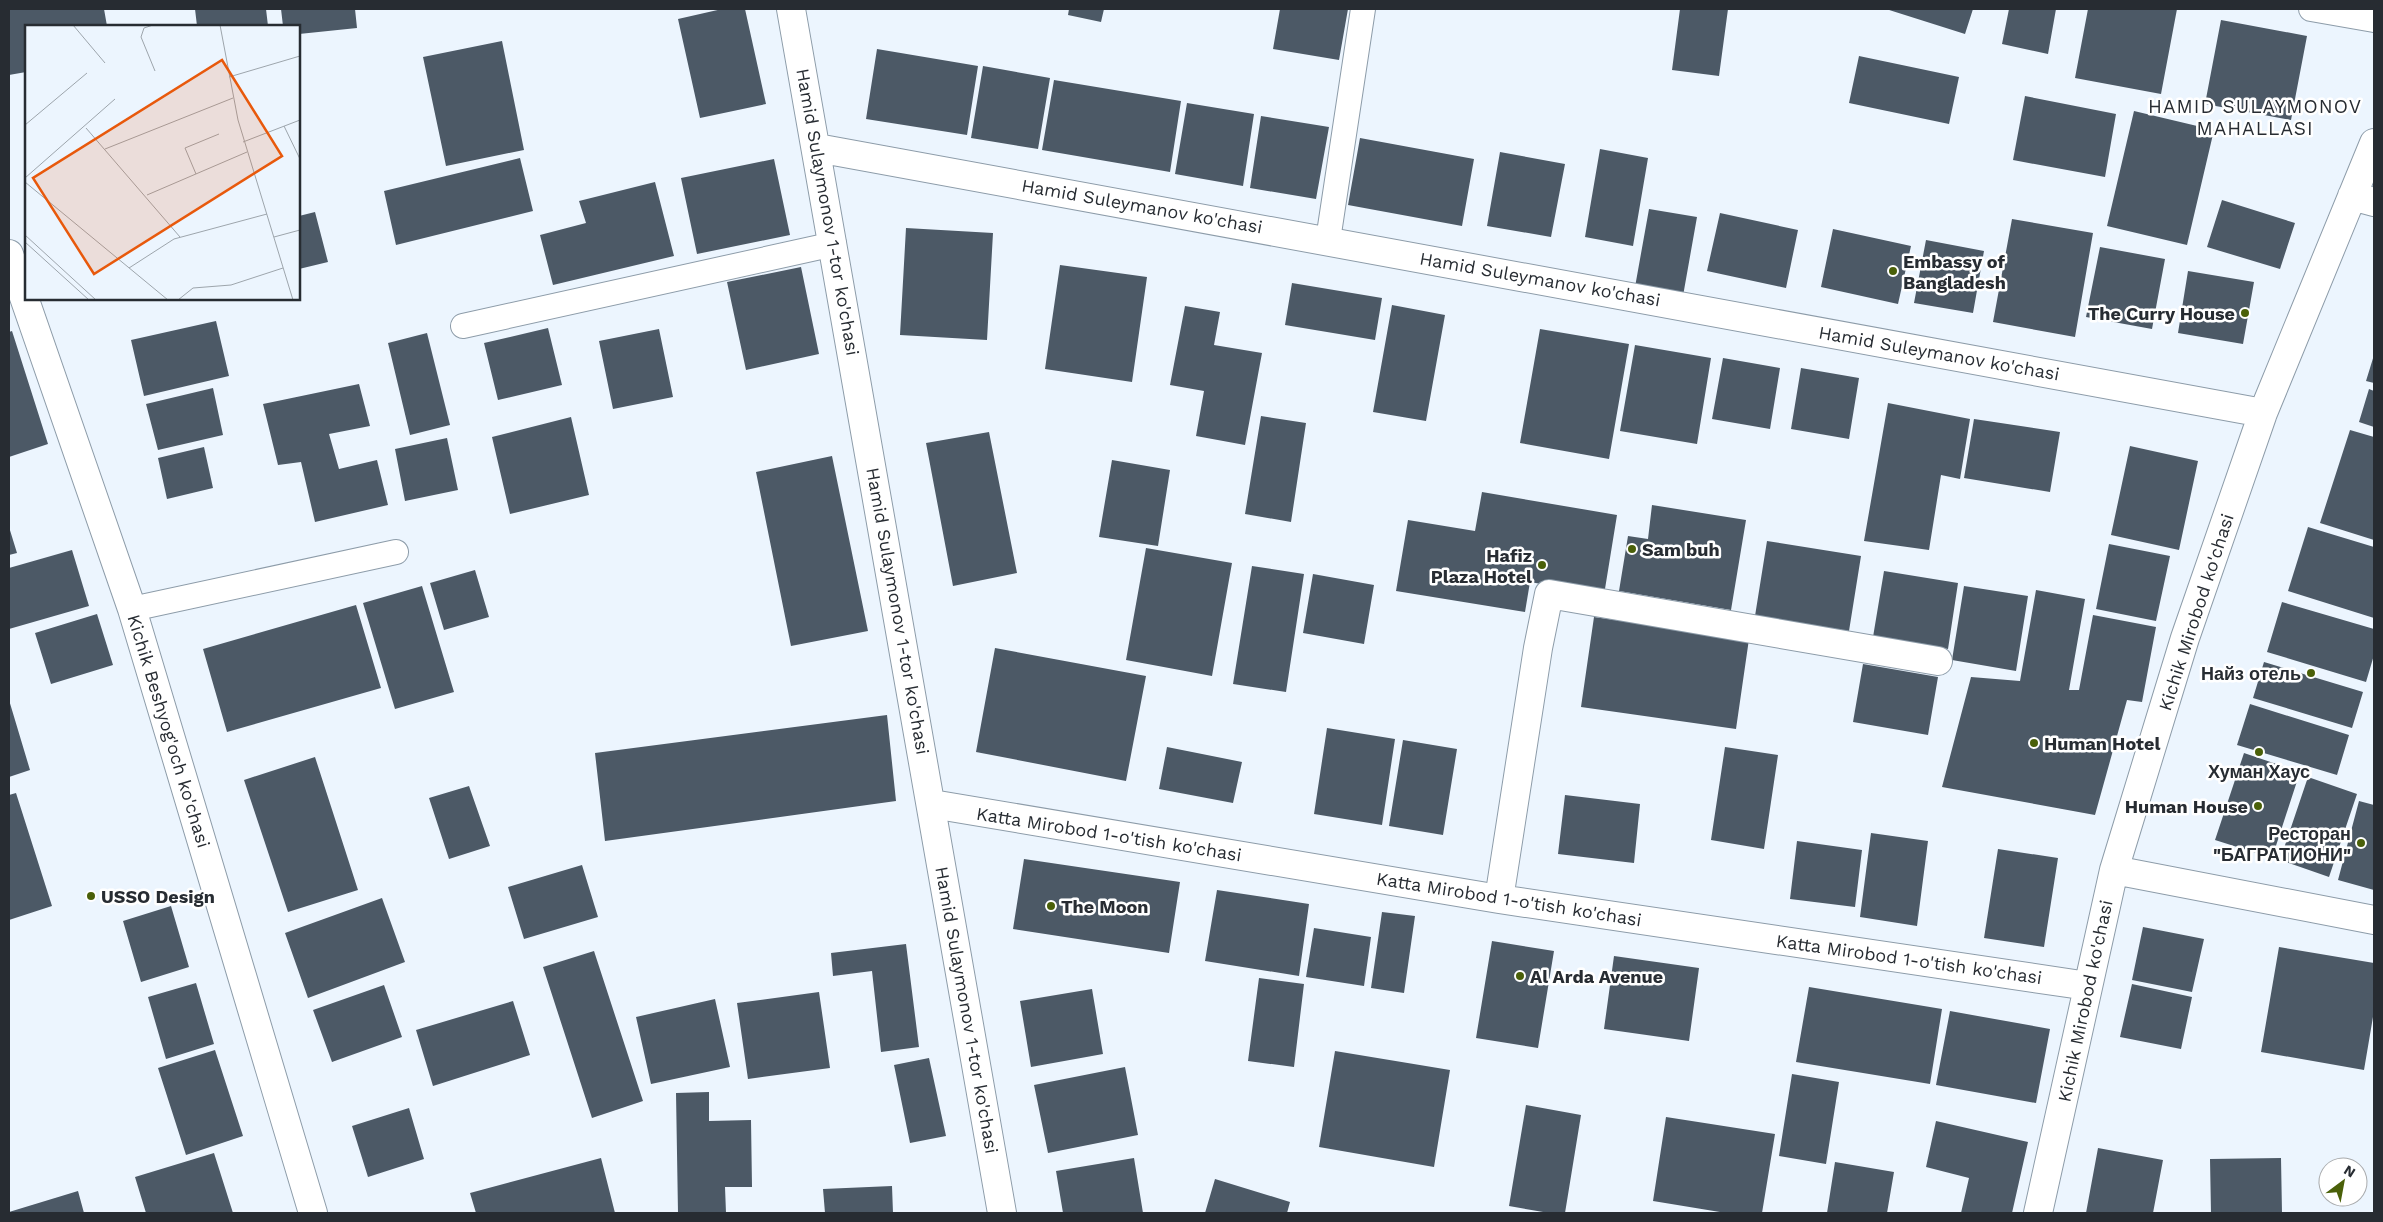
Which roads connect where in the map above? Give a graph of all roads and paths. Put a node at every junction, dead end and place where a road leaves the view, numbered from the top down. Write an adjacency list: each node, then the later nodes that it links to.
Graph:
1 (791, 9): 6 (street, Hamid Sulaymonov 1-tor ko'chasi)
2 (1363, 9): 8 (lane)
3 (2311, 9): 4 (lane)
4 (2374, 20)
5 (2374, 142): 7 (street, Kichik Mirobod ko'chasi)
6 (817, 148): 8 (street, Hamid Suleymanov ko'chasi); 9 (street, Hamid Sulaymonov 1-tor ko'chasi)
7 (2363, 199): 12 (street, Kichik Mirobod ko'chasi)
8 (1328, 240): 12 (street, Hamid Suleymanov ko'chasi)
9 (834, 244): 11 (lane); 16 (street, Hamid Sulaymonov 1-tor ko'chasi)
10 (9, 254): 14 (street, Kichik Beshyog'och ko'chasi)
11 (462, 326)
12 (2264, 413): 17 (street, Kichik Mirobod ko'chasi)
13 (396, 552): 14 (lane)
14 (132, 609): 21 (street, Kichik Beshyog'och ko'chasi)
15 (1938, 662): 18 (street)
16 (932, 804): 18 (street, Katta Mirobod 1-o'tish ko'chasi); 22 (street, Hamid Sulaymonov 1-tor ko'chasi)
17 (2114, 870): 19 (street); 20 (street, Kichik Mirobod ko'chasi)
18 (1500, 899): 20 (street, Katta Mirobod 1-o'tish ko'chasi)
19 (2374, 920)
20 (2088, 986): 23 (street, Kichik Mirobod ko'chasi)
21 (313, 1213)
22 (1002, 1213)
23 (2038, 1213)

